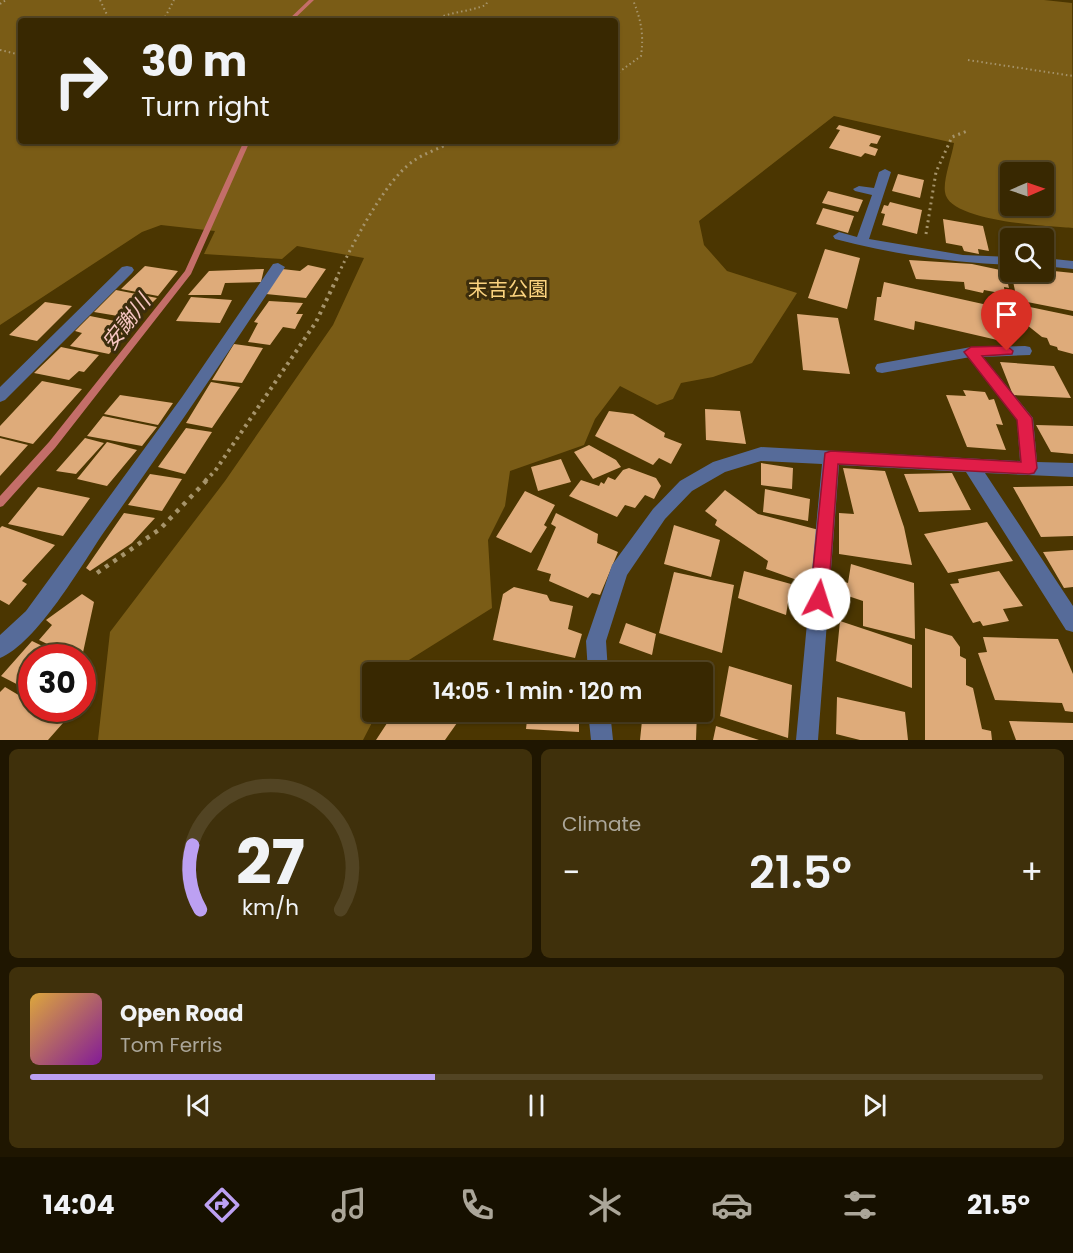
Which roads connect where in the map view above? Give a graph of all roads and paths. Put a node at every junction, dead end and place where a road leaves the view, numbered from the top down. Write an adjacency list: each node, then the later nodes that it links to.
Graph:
1 (6, 0): 6 (path)
2 (100, 0): 7 (path)
3 (174, 0): 8 (path)
4 (488, 0): 9 (path)
5 (633, 0): 13 (path)
6 (0, 4)
7 (109, 18)
8 (165, 18)
9 (438, 18)
10 (0, 51): 11 (path)
11 (18, 54)
12 (968, 60): 14 (path)
13 (618, 73)
14 (1073, 76)
15 (967, 131): 22 (path)
16 (448, 144): 36 (path)
17 (885, 172): 19 (street)
18 (859, 189): 19 (street)
19 (879, 193): 21 (street)
20 (839, 236): 21 (street)
21 (862, 242): 22 (street)
22 (923, 253): 23 (street)
23 (1000, 261)
24 (1054, 263): 25 (street)
25 (1073, 265)
26 (278, 267): 38 (street)
27 (127, 270): 31 (street)
28 (1025, 351): 29 (street)
29 (971, 352): 30 (street); 34 (street)
30 (882, 368)
31 (0, 396)
32 (831, 457): 33 (street); 39 (street); 42 (street)
33 (971, 466): 34 (street); 37 (street)
34 (1029, 468): 35 (street)
35 (1073, 470)
36 (92, 577)
37 (1073, 623)
38 (0, 648)
39 (597, 662)
40 (600, 722): 41 (street)
41 (602, 740)
42 (807, 740)

